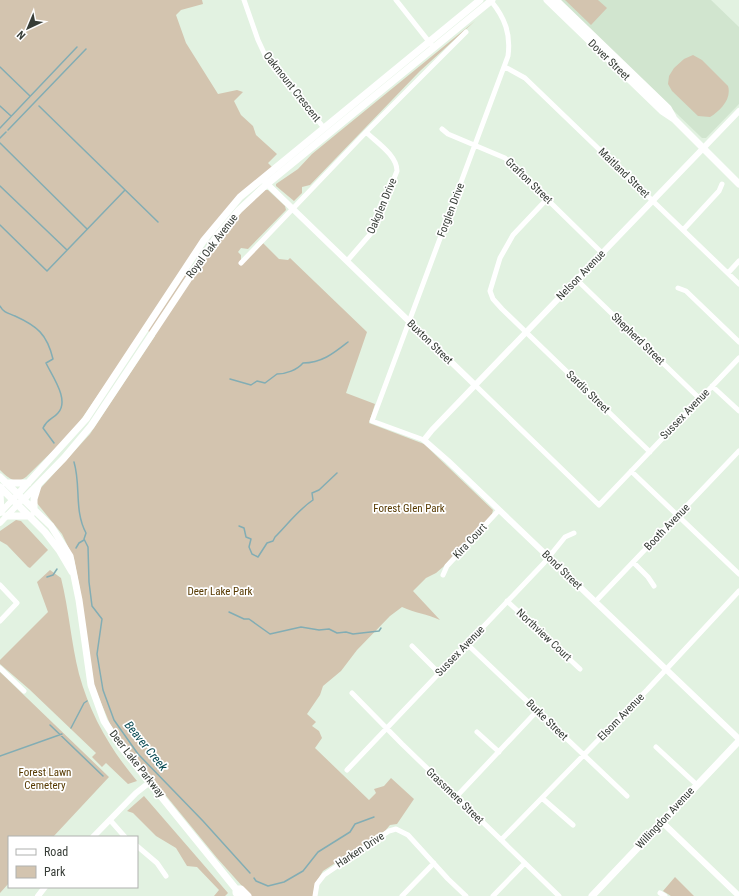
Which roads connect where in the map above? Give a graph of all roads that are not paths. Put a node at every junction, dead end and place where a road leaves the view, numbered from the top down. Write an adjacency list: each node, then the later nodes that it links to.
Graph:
1 (244, 0): 12 (street, Oakmount Crescent)
2 (396, 0): 8 (street)
3 (480, 0): 8 (main road, Royal Oak Avenue)
4 (491, 0): 8 (main road, Royal Oak Avenue); 9 (street, Forglen Drive)
5 (547, 0): 11 (main road, Dover Street)
6 (556, 0): 11 (main road, Dover Street)
7 (466, 32): 14 (street)
8 (431, 45): 12 (main road, Royal Oak Avenue); 17 (main road, Royal Oak Avenue)
9 (505, 66): 15 (street, Forglen Drive); 21 (street, Maitland Street)
10 (739, 111): 16 (street, Nelson Avenue)
11 (674, 119): 16 (main road, Dover Street)
12 (324, 128): 17 (main road, Royal Oak Avenue)
13 (442, 129): 15 (street, Grafton Street)
14 (366, 132): 22 (street); 25 (street, Oakglen Drive)
15 (476, 146): 20 (street, Grafton Street); 32 (street, Forglen Drive)
16 (703, 148): 19 (main road, Dover Street); 21 (street, Nelson Avenue)
17 (265, 182): 22 (street, Buxton Street); 33 (main road, Royal Oak Avenue)
18 (722, 184): 23 (street)
19 (739, 184)
20 (547, 199): 24 (street, Grafton Street); 34 (street, Sardis Street)
21 (652, 201): 23 (street, Maitland Street); 24 (street, Nelson Avenue)
22 (292, 208): 25 (street, Buxton Street); 27 (street)
23 (683, 230): 28 (street, Maitland Street)
24 (602, 253): 29 (street, Nelson Avenue)
25 (347, 261): 32 (street, Buxton Street)
26 (739, 262): 28 (street)
27 (241, 263)
28 (728, 273): 30 (street, Maitland Street)
29 (576, 279): 34 (street, Nelson Avenue); 39 (street, Shepherd Street)
30 (739, 284)
31 (678, 288): 35 (street)
32 (408, 321): 37 (street, Buxton Street); 41 (street, Forglen Drive)
33 (149, 332): 47 (main road, Royal Oak Avenue); 49 (main road, Royal Oak Avenue)
34 (526, 332): 37 (street, Nelson Avenue); 44 (street, Sardis Street)
35 (739, 342)
36 (739, 358): 38 (street, Sussex Avenue)
37 (475, 385): 42 (street, Nelson Avenue); 52 (street, Buxton Street)
38 (712, 386): 39 (street, Sussex Avenue); 40 (street)
39 (700, 399): 44 (street, Sussex Avenue)
40 (739, 411)
41 (372, 421): 42 (street, Bond Street)
42 (424, 440): 53 (street, Bond Street)
43 (739, 451): 56 (street, Booth Avenue)
44 (650, 452): 45 (street, Sussex Avenue)
45 (631, 471): 52 (street, Sussex Avenue); 56 (street)
46 (0, 477): 48 (main road, Deer Lake Parkway)
47 (28, 483): 48 (main road); 51 (main road, Royal Oak Avenue)
48 (3, 485): 51 (main road, Deer Lake Parkway)
49 (38, 486): 51 (main road, Royal Oak Avenue); 55 (main road)
50 (0, 493): 54 (main road)
51 (18, 499): 54 (street, Royal Oak Avenue); 55 (main road, Deer Lake Parkway)
52 (599, 505)
53 (499, 510): 59 (street, Bond Street); 62 (street, Kira Court)
54 (2, 514): 55 (main road); 57 (street, Royal Oak Avenue)
55 (32, 514): 85 (main road, Deer Lake Parkway)
56 (678, 516): 60 (street, Booth Avenue); 61 (street)
57 (0, 523)
58 (574, 533): 59 (street, Sussex Avenue)
59 (548, 556): 66 (street, Sussex Avenue); 67 (street, Bond Street)
60 (633, 562): 64 (street); 67 (street, Booth Avenue)
61 (738, 571)
62 (443, 575)
63 (0, 585): 68 (street)
64 (654, 586)
65 (739, 591): 73 (street, Elsom Avenue)
66 (507, 601): 69 (street, Sussex Avenue); 72 (street, Northview Court)
67 (595, 602): 73 (street, Bond Street)
68 (0, 622)
69 (467, 644): 74 (street, Sussex Avenue); 77 (street, Burke Street)
70 (412, 646): 74 (street)
71 (0, 668): 75 (street)
72 (580, 669)
73 (666, 669): 80 (street, Bond Street); 83 (street, Elsom Avenue)
74 (439, 673): 78 (street, Sussex Avenue)
75 (24, 691)
76 (352, 693): 78 (street, Grassmere Street)
77 (537, 711): 82 (street); 83 (street, Burke Street)
78 (386, 728): 84 (street, Sussex Avenue); 88 (street, Grassmere Street)
79 (477, 732): 82 (street)
80 (739, 740): 86 (main road, Willingdon Avenue)
81 (656, 747): 86 (street)
82 (499, 752): 88 (street)
83 (584, 755): 87 (street, Burke Street); 89 (street, Elsom Avenue)
84 (347, 770)
85 (150, 782): 90 (street); 101 (main road, Deer Lake Parkway)
86 (697, 785): 91 (main road, Willingdon Avenue)
87 (627, 796)
88 (456, 797): 95 (street, Grassmere Street)
89 (542, 798): 92 (street); 95 (street, Elsom Avenue)
90 (110, 820): 93 (street); 94 (street)
91 (662, 822): 108 (main road, Willingdon Avenue); 109 (street)
92 (573, 825)
93 (94, 836)
94 (124, 836)
95 (501, 840): 98 (street, Grassmere Street)
96 (138, 847): 99 (street)
97 (434, 863): 103 (street, Harken Drive); 104 (street); 105 (street, Harken Drive)
98 (525, 863): 106 (street); 107 (street, Grassmere Street)
99 (166, 876)
100 (44, 888): 102 (street)
101 (240, 893)
102 (38, 896)
103 (315, 896)
104 (402, 896)
105 (466, 896)
106 (493, 896)
107 (559, 896)
108 (592, 896)
109 (739, 896)

